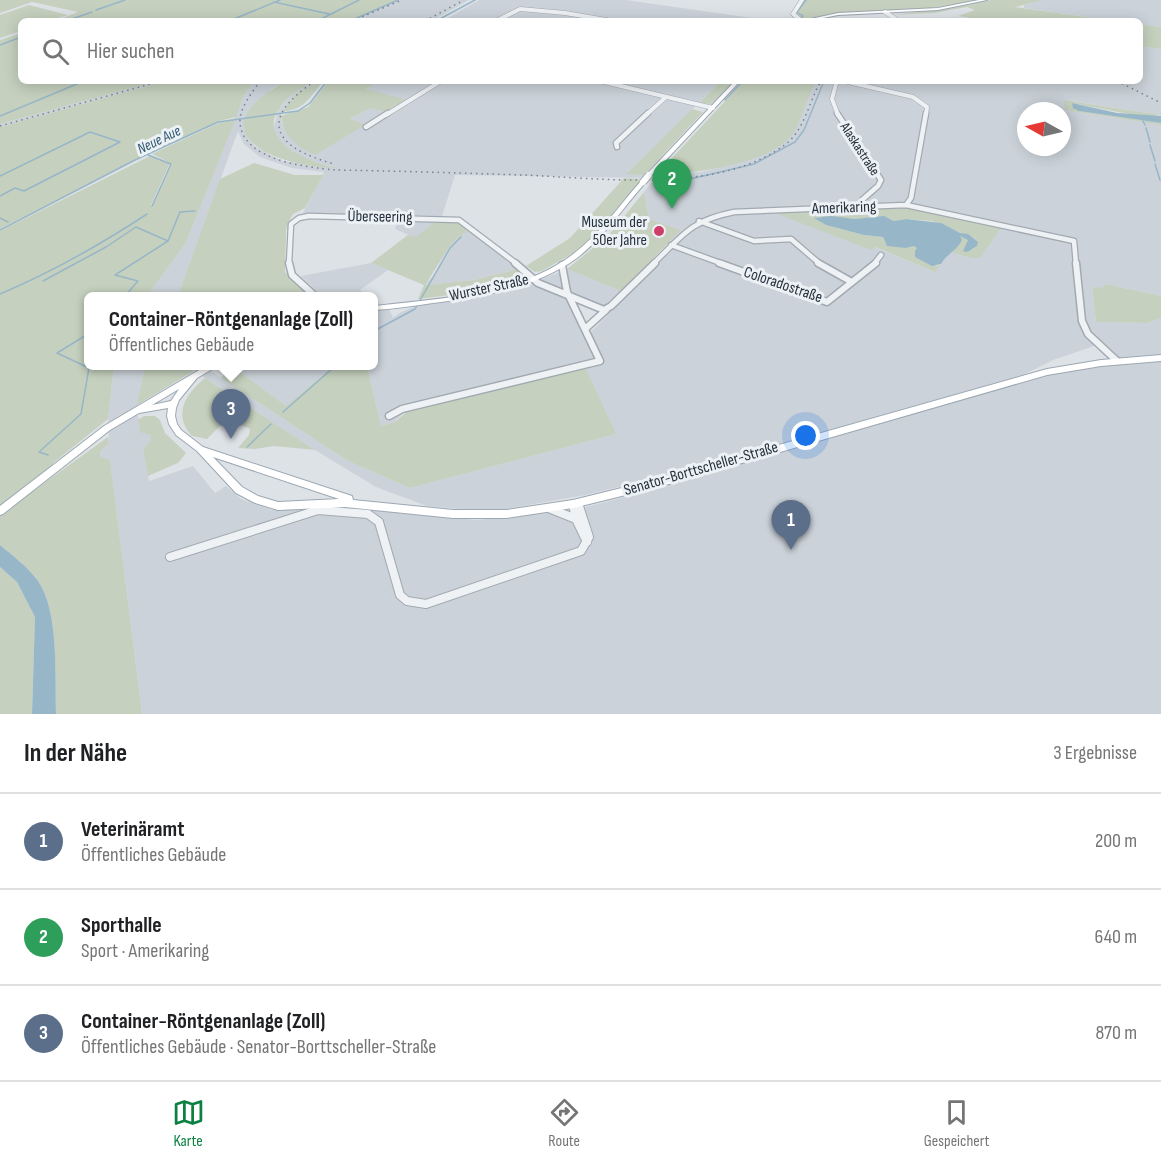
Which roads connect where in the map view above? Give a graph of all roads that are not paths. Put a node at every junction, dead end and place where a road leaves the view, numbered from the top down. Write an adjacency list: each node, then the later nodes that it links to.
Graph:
1 (802, 0): 6 (street)
2 (985, 0): 3 (main road)
3 (885, 12): 7 (main road); 8 (street)
4 (502, 18): 5 (street)
5 (594, 18)
6 (798, 18)
7 (816, 18)
8 (894, 18)
9 (436, 84): 16 (street)
10 (612, 84): 14 (street)
11 (735, 84): 15 (main road, Wurster Straße)
12 (836, 84): 19 (street, Alaskastraße)
13 (858, 84): 18 (street)
14 (666, 97): 15 (street); 17 (street)
15 (713, 108): 23 (main road, Wurster Straße, bridge)
16 (366, 127)
17 (617, 147)
18 (906, 205): 19 (street, Amerikaring); 33 (street, Amerikaring)
19 (862, 208): 20 (street, Amerikaring)
20 (699, 221): 21 (street, Amerikaring); 25 (street)
21 (671, 245): 25 (street, Coloradostraße); 31 (street, Amerikaring)
22 (881, 255): 25 (street, Coloradostraße)
23 (562, 265): 24 (main road, Wurster Straße); 26 (street)
24 (533, 279): 27 (street); 28 (street, Überseering); 30 (main road, Wurster Straße)
25 (850, 281)
26 (566, 284): 27 (street); 29 (street)
27 (552, 289): 29 (street)
28 (310, 292)
29 (570, 297): 31 (street); 32 (street)
30 (378, 307)
31 (606, 309): 32 (street, Amerikaring)
32 (585, 329): 42 (street)
33 (1106, 351): 35 (street); 36 (street)
34 (1161, 358): 35 (main road, Senator-Borttscheller-Straße)
35 (1117, 362): 36 (main road, Senator-Borttscheller-Straße)
36 (1101, 363): 44 (main road, Senator-Borttscheller-Straße)
37 (205, 370): 38 (main road)
38 (193, 378): 39 (main road); 40 (main road)
39 (174, 404): 40 (main road); 41 (main road)
40 (151, 406): 41 (main road); 47 (main road)
41 (171, 416): 43 (main road, Senator-Borttscheller-Straße)
42 (389, 416)
43 (200, 449): 45 (main road, Senator-Borttscheller-Straße); 45 (main road, Senator-Borttscheller-Straße)
44 (575, 503): 46 (main road, Senator-Borttscheller-Straße); 48 (street); 49 (street)
45 (400, 508): 46 (main road, Senator-Borttscheller-Straße)
46 (548, 508): 48 (street)
47 (0, 511)
48 (576, 519): 49 (street)
49 (587, 542): 50 (street)
50 (170, 557)

